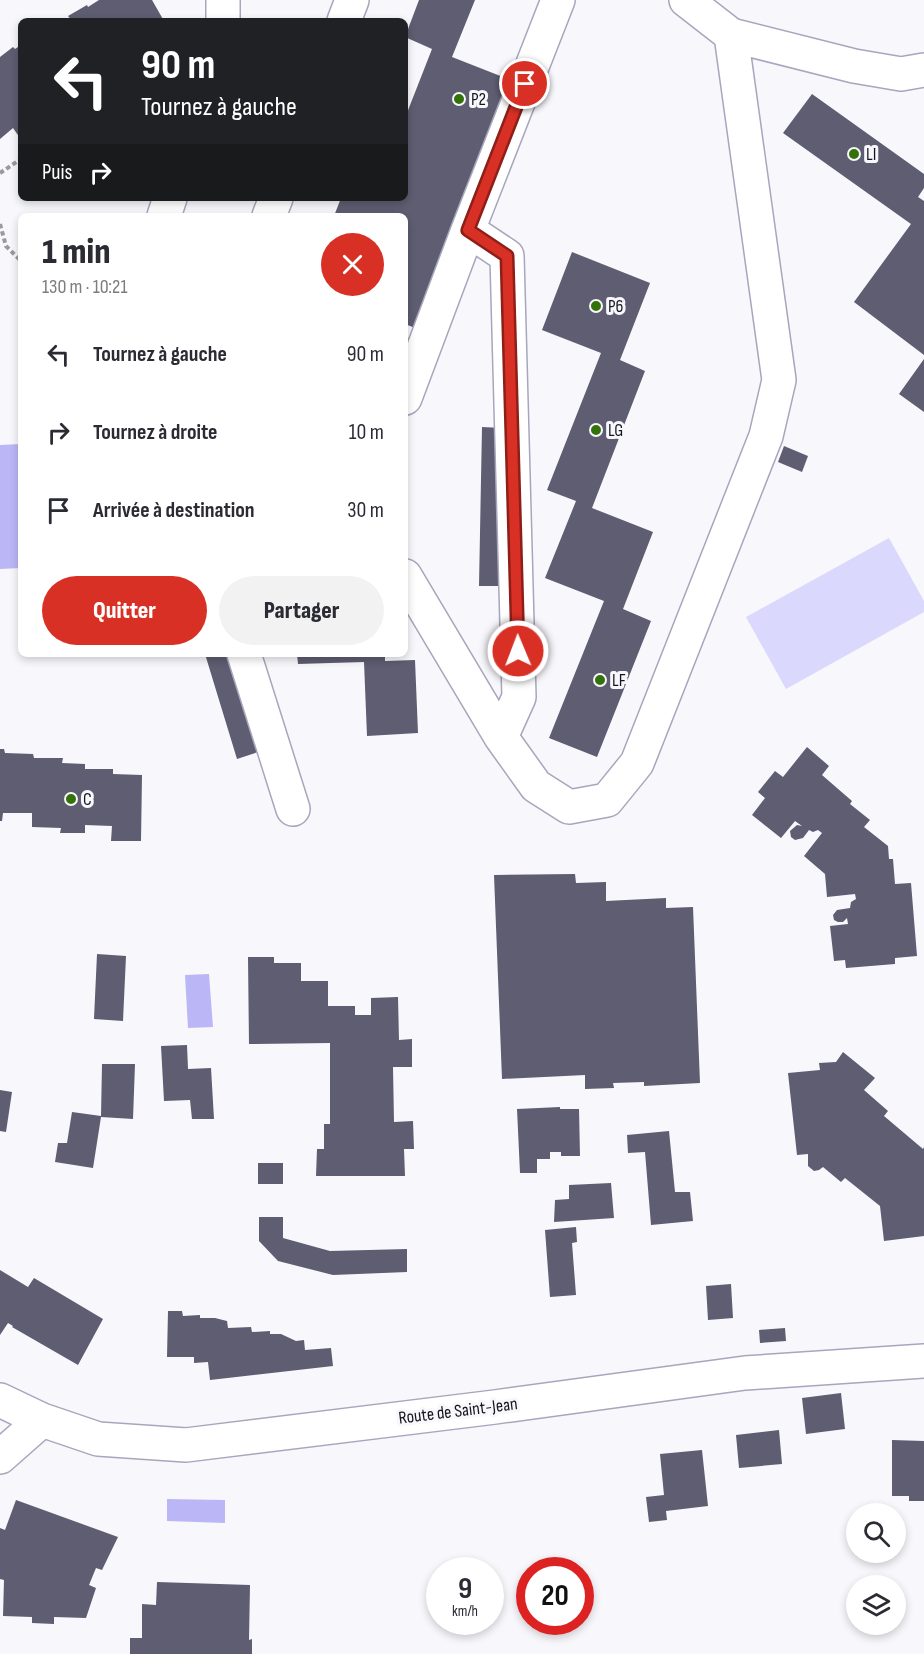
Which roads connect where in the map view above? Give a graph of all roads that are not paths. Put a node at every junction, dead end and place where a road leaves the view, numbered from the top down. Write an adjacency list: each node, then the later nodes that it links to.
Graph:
1 (223, 0): 5 (street)
2 (352, 0): 6 (street)
3 (558, 0): 9 (street)
4 (687, 0): 7 (street)
5 (223, 18)
6 (345, 18)
7 (730, 35): 8 (street); 13 (street)
8 (924, 70)
9 (468, 230): 10 (street); 13 (street)
10 (408, 390)
11 (408, 581): 13 (street)
12 (245, 657): 14 (street)
13 (501, 737)
14 (293, 809)
15 (924, 1361): 17 (street, Route de Saint-Jean)
16 (0, 1400): 17 (street, Route de Saint-Jean)
17 (42, 1420): 18 (street)
18 (0, 1457)

